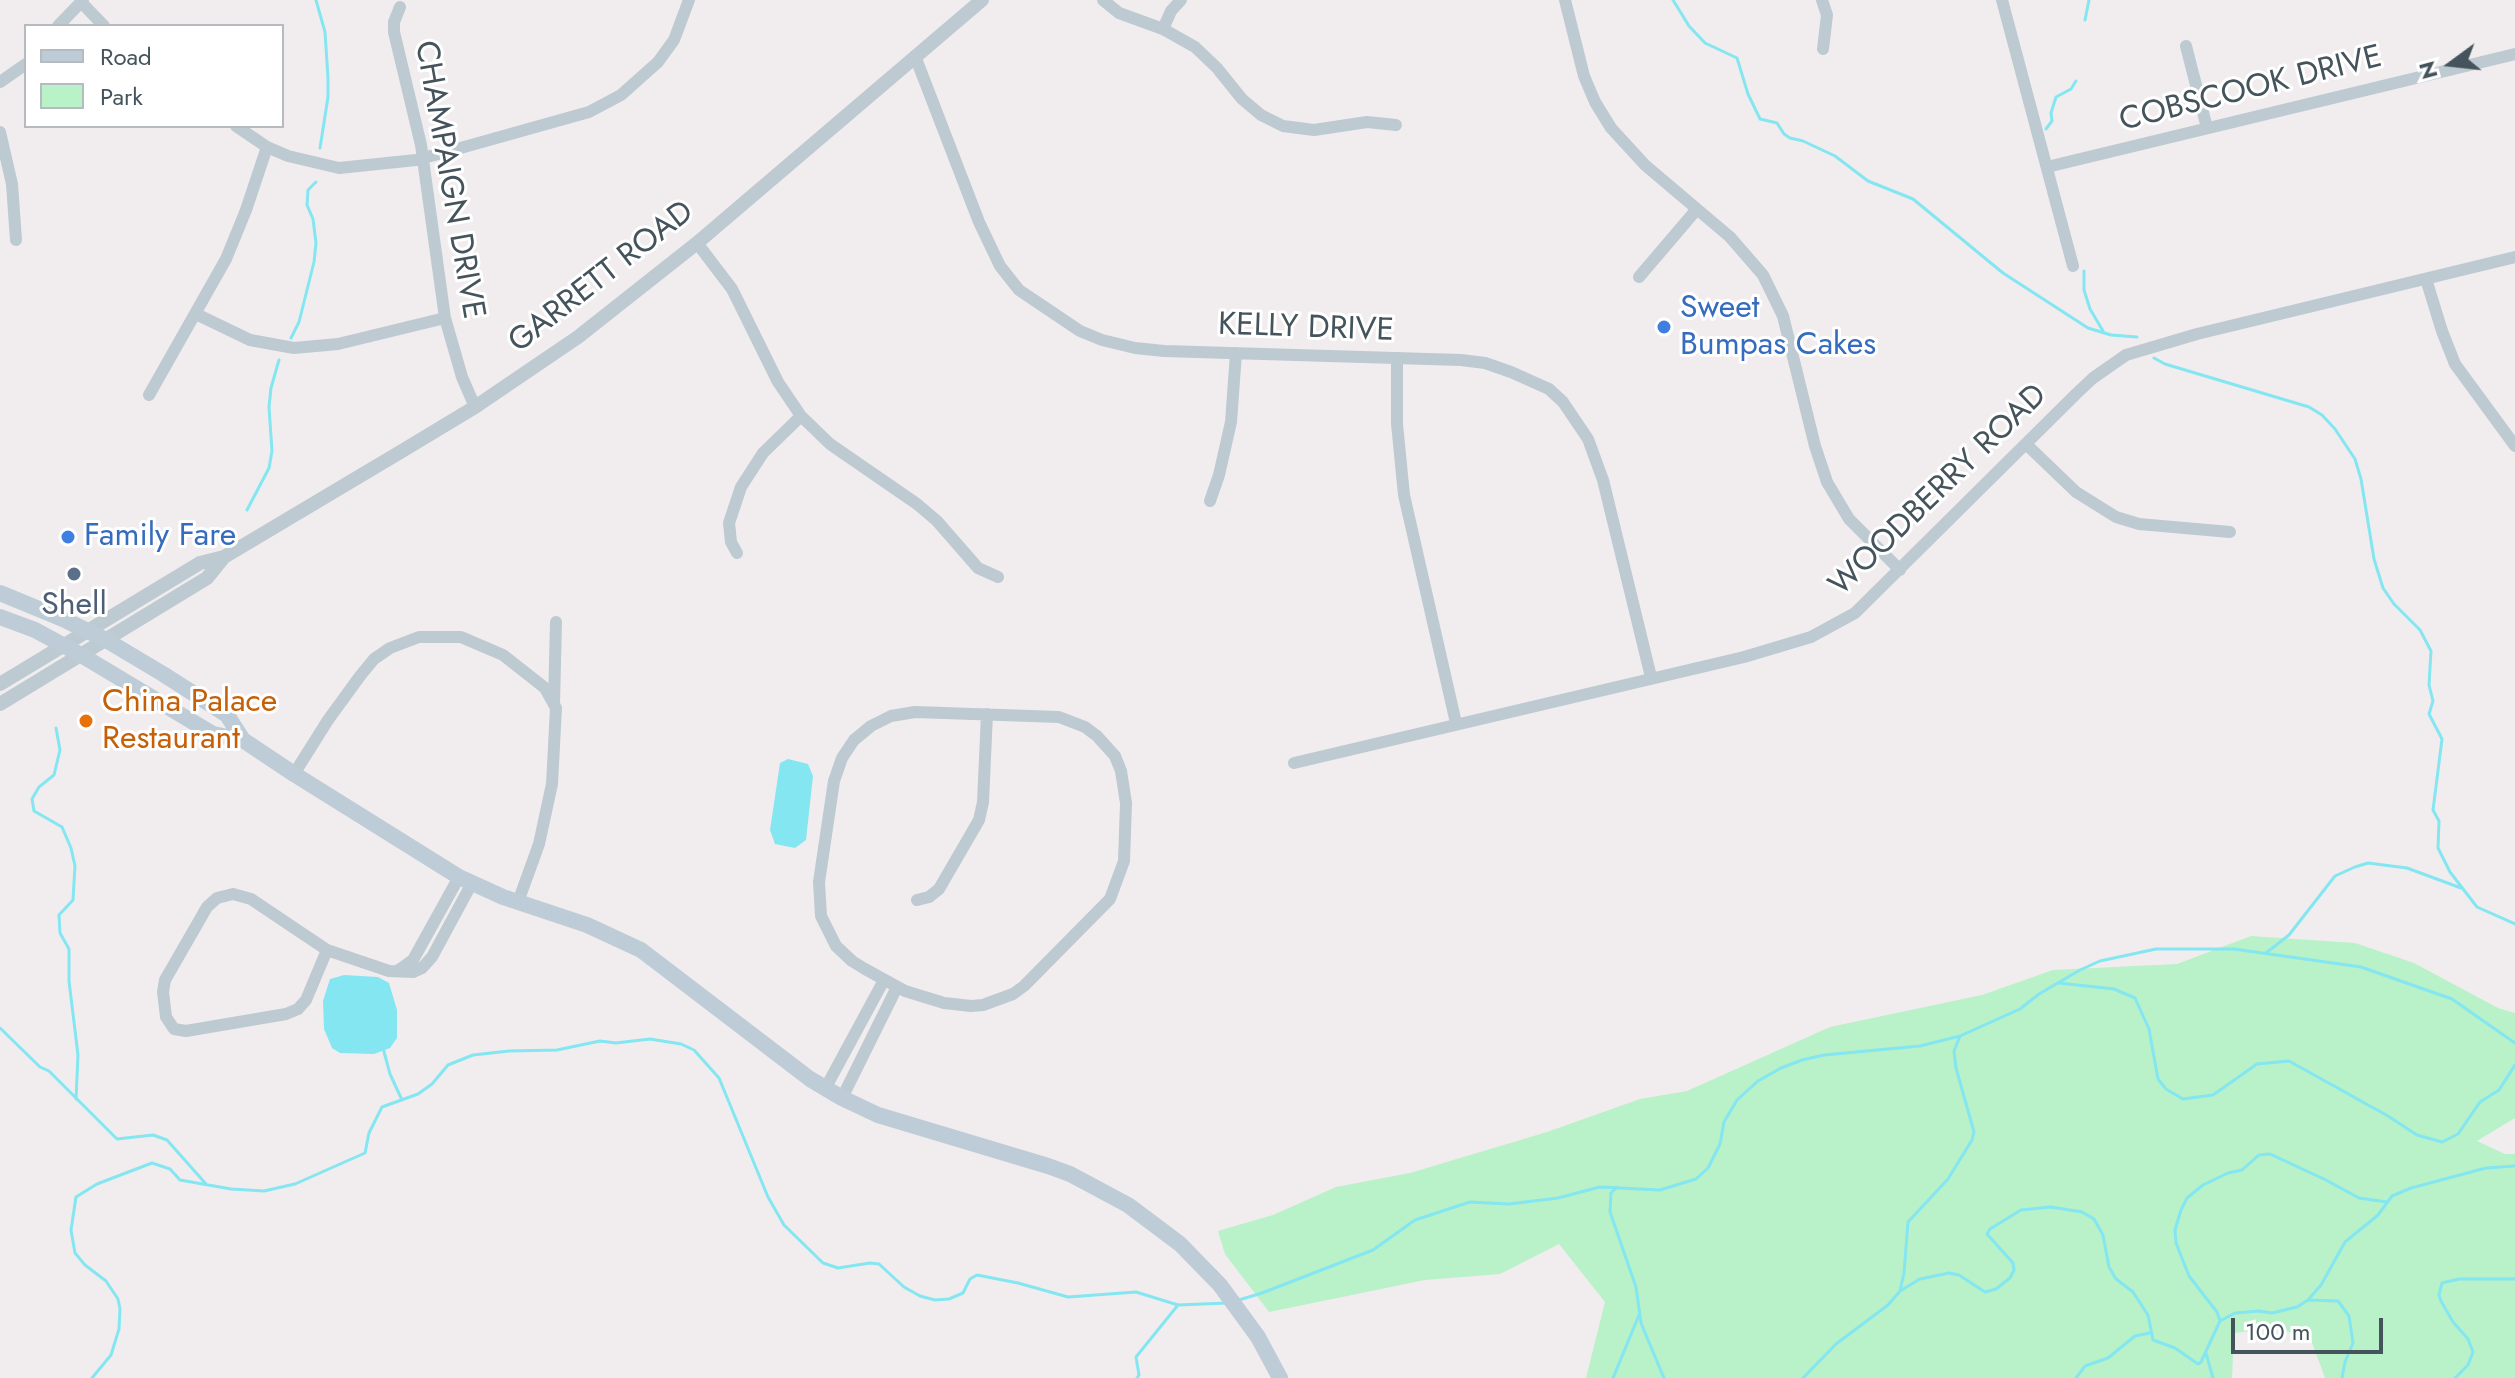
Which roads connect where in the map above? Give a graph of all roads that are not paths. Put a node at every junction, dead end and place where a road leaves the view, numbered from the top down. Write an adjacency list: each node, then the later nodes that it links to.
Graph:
1 (689, 0): 24 (street)
2 (982, 0): 16 (street, GARRETT ROAD)
3 (1103, 0): 12 (street)
4 (1181, 0): 12 (street)
5 (1565, 0): 26 (street)
6 (1822, 0): 14 (street)
7 (2002, 0): 25 (street)
8 (82, 1): 10 (street); 11 (street)
9 (400, 7): 24 (street, CHAMPAIGN DRIVE)
10 (60, 24)
11 (102, 24)
12 (1163, 29): 19 (street)
13 (2186, 46): 21 (street)
14 (1823, 49)
15 (2515, 54): 21 (street, COBSCOOK DRIVE)
16 (915, 56): 28 (street, GARRETT ROAD); 35 (street, KELLY DRIVE)
17 (24, 65): 18 (street)
18 (0, 82)
19 (1396, 125)
20 (239, 128): 23 (street)
21 (2207, 128): 25 (street, COBSCOOK DRIVE)
22 (0, 132): 27 (street)
23 (267, 147): 24 (street); 33 (street)
24 (423, 158): 34 (street, CHAMPAIGN DRIVE)
25 (2047, 167): 30 (street)
26 (1697, 209): 31 (street); 46 (street)
27 (16, 240)
28 (697, 243): 38 (street, GARRETT ROAD); 39 (street)
29 (2515, 257): 32 (street, WOODBERRY ROAD)
30 (2073, 266)
31 (1639, 277)
32 (2426, 279): 40 (street, WOODBERRY ROAD); 41 (street)
33 (196, 314): 34 (street); 37 (street)
34 (445, 318): 38 (street, CHAMPAIGN DRIVE)
35 (1236, 353): 36 (street, KELLY DRIVE); 42 (street)
36 (1397, 358): 55 (street, KELLY DRIVE); 60 (street)
37 (149, 395)
38 (475, 407): 45 (street, GARRETT ROAD)
39 (801, 416): 44 (street); 47 (street)
40 (2027, 445): 43 (street); 46 (street, WOODBERRY ROAD)
41 (2515, 446)
42 (1210, 501)
43 (2230, 532)
44 (737, 553)
45 (224, 557): 51 (street, GARRETT ROAD); 52 (street, GARRETT ROAD)
46 (1900, 570): 55 (street, WOODBERRY ROAD)
47 (998, 577)
48 (0, 593): 51 (main road)
49 (0, 617): 53 (main road)
50 (556, 622): 58 (street)
51 (88, 631): 52 (main road); 53 (street, GARRETT ROAD)
52 (106, 640): 54 (street, GARRETT ROAD); 61 (main road)
53 (63, 646): 54 (main road); 56 (street, GARRETT ROAD)
54 (81, 655): 57 (street, GARRETT ROAD); 61 (main road)
55 (1651, 677): 60 (street, WOODBERRY ROAD)
56 (0, 684)
57 (0, 704)
58 (554, 704): 63 (street); 66 (street)
59 (987, 714): 65 (street); 68 (street); 69 (street)
60 (1456, 723): 62 (street, WOODBERRY ROAD)
61 (243, 740): 63 (main road)
62 (1294, 763)
63 (294, 774): 64 (main road)
64 (465, 880): 66 (main road); 67 (street)
65 (917, 900)
66 (518, 902): 72 (main road)
67 (327, 950): 67 (street)
68 (884, 980): 69 (street); 70 (street)
69 (897, 987): 71 (street)
70 (854, 1035): 71 (street); 72 (street)
71 (869, 1042): 73 (street)
72 (825, 1089): 73 (main road)
73 (842, 1098): 74 (main road)
74 (1280, 1378)

